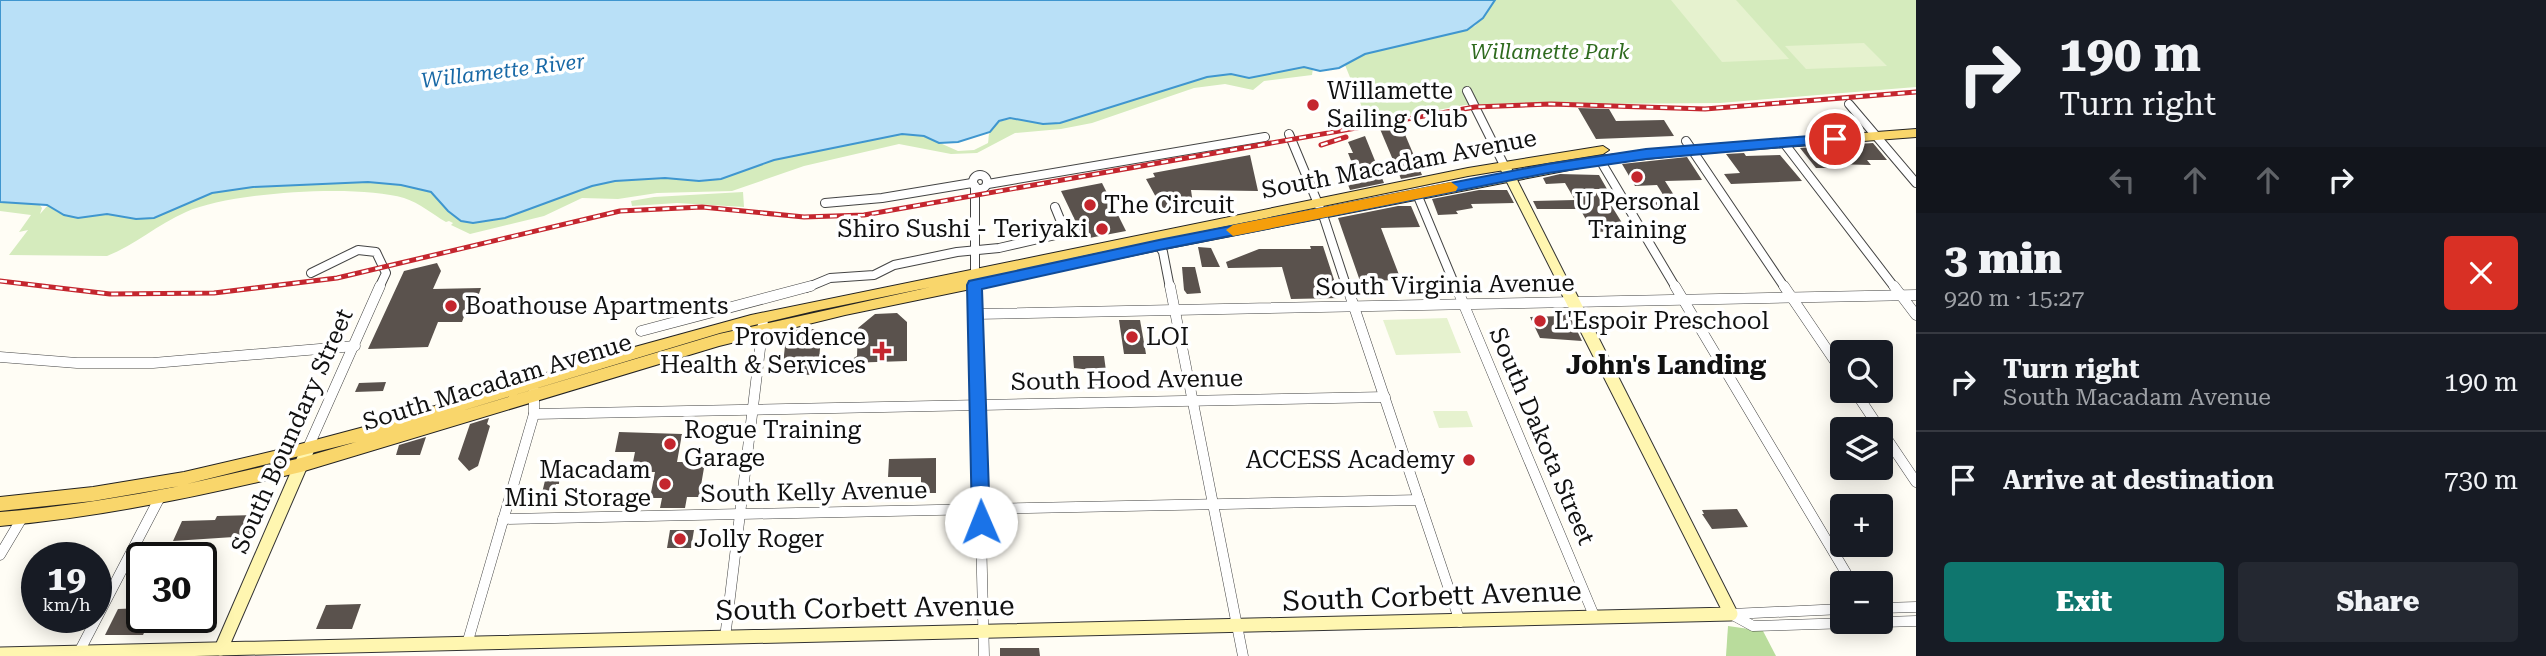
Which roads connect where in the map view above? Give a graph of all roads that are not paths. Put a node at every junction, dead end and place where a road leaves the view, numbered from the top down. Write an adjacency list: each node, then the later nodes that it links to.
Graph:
1 (1467, 91): 11 (street)
2 (1849, 104): 4 (street)
3 (1916, 124): 4 (main road, South Macadam Avenue)
4 (1872, 132): 5 (main road, South Macadam Avenue); 8 (main road, South Macadam Avenue); 9 (main road, South Macadam Avenue); 12 (street)
5 (1916, 132)
6 (1289, 134): 17 (street)
7 (1265, 137): 13 (street)
8 (1784, 143): 9 (main road, South Macadam Avenue); 22 (street)
9 (1689, 145): 10 (main road, South Macadam Avenue); 11 (main road, South Macadam Avenue); 24 (street)
10 (1600, 160): 11 (main road, South Macadam Avenue); 25 (street)
11 (1507, 171): 14 (main road, South Macadam Avenue); 17 (main road, South Macadam Avenue); 27 (street)
12 (1916, 183)
13 (974, 184): 15 (street); 19 (street)
14 (1417, 194): 17 (main road, South Macadam Avenue); 28 (street, South Dakota Street)
15 (825, 203)
16 (1055, 207): 19 (street)
17 (1321, 208): 18 (main road, South Macadam Avenue); 29 (street)
18 (1155, 240): 21 (main road, South Macadam Avenue); 30 (street)
19 (975, 250): 21 (street); 34 (street)
20 (311, 273): 26 (street)
21 (974, 279): 31 (street); 33 (main road, South Macadam Avenue)
22 (1901, 295): 23 (street, South Virginia Avenue); 24 (street, South Virginia Avenue); 32 (street)
23 (1916, 295)
24 (1792, 298): 25 (street, South Virginia Avenue); 36 (street)
25 (1683, 300): 27 (street, South Virginia Avenue); 58 (street)
26 (375, 301): 35 (street, South Boundary Street)
27 (1574, 302): 28 (street, South Virginia Avenue); 62 (street)
28 (1464, 304): 29 (street, South Virginia Avenue); 63 (street, South Dakota Street)
29 (1355, 306): 30 (street, South Virginia Avenue); 39 (street)
30 (1174, 310): 31 (street, South Virginia Avenue); 40 (street)
31 (976, 314): 41 (street)
32 (1916, 315)
33 (763, 323): 38 (main road, South Macadam Avenue); 42 (street)
34 (641, 331)
35 (355, 346): 37 (street); 45 (street, South Boundary Street)
36 (1830, 354)
37 (0, 357)
38 (533, 389): 43 (street); 45 (main road, South Macadam Avenue)
39 (1385, 397): 40 (street, South Hood Avenue); 49 (street)
40 (1192, 400): 41 (street, South Hood Avenue); 51 (street)
41 (978, 404): 42 (street, South Hood Avenue); 52 (street)
42 (754, 410): 43 (street, South Hood Avenue); 53 (street)
43 (534, 414): 56 (street)
44 (1893, 448): 46 (street)
45 (304, 458): 47 (main road, South Macadam Avenue); 48 (main road, South Macadam Avenue); 71 (street, South Boundary Street)
46 (1916, 482)
47 (81, 496): 50 (main road, South Macadam Avenue); 54 (main road)
48 (160, 497): 54 (main road, South Macadam Avenue); 73 (street)
49 (1419, 500): 51 (street, South Kelly Avenue); 65 (street)
50 (0, 505)
51 (1213, 505): 52 (street, South Kelly Avenue); 66 (street)
52 (980, 510): 53 (street, South Kelly Avenue); 67 (street)
53 (740, 515): 56 (street, South Kelly Avenue); 68 (street)
54 (22, 518): 55 (main road, South Macadam Avenue); 57 (street)
55 (0, 519)
56 (503, 519): 69 (street)
57 (0, 555)
58 (1845, 571)
59 (1916, 607): 60 (street)
60 (1893, 608)
61 (1830, 610): 62 (street, South Corbett Avenue)
62 (1731, 614): 63 (street, South Corbett Avenue); 64 (street, South Corbett Avenue)
63 (1595, 618): 65 (street, South Corbett Avenue)
64 (1916, 621)
65 (1460, 622): 66 (street, South Corbett Avenue)
66 (1238, 628): 67 (street, South Corbett Avenue); 75 (street)
67 (984, 632): 68 (street, South Corbett Avenue); 74 (street)
68 (725, 638): 69 (street, South Corbett Avenue)
69 (467, 644): 70 (street, South Corbett Avenue)
70 (332, 652): 71 (street, South Corbett Avenue)
71 (219, 653): 73 (street, South Corbett Avenue)
72 (0, 654): 73 (street, South Corbett Avenue)
73 (78, 654)
74 (984, 656)
75 (1243, 656)

